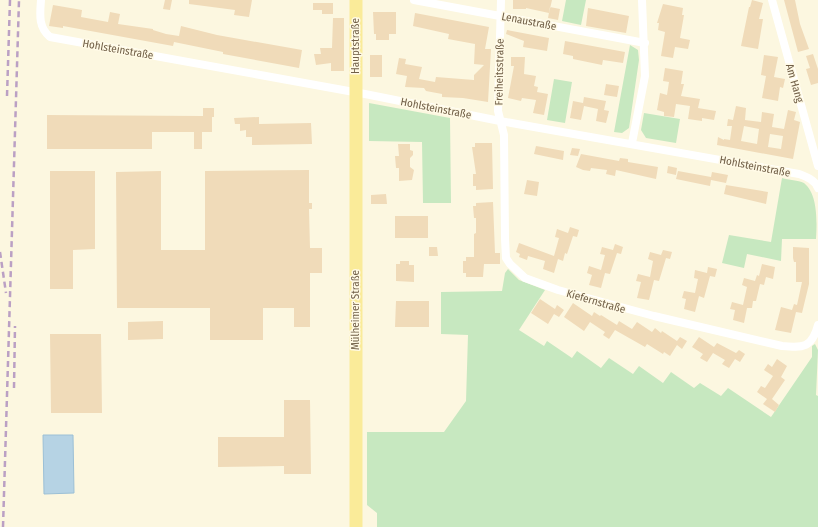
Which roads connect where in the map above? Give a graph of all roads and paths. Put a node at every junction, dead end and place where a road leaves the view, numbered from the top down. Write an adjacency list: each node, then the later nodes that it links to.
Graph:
1 (41, 0): 9 (street, Hohlsteinstraße)
2 (356, 0): 9 (main road, Hauptstraße)
3 (414, 0): 7 (street, Lenaustraße)
4 (501, 0): 7 (street, Freiheitsstraße)
5 (642, 0): 8 (street)
6 (772, 0): 12 (street, Am Hang)
7 (501, 16): 8 (street, Lenaustraße); 10 (street, Freiheitsstraße)
8 (645, 43): 11 (street)
9 (355, 92): 10 (street, Hohlsteinstraße); 16 (main road, Mülheimer Straße)
10 (500, 121): 11 (street, Hohlsteinstraße); 15 (street, Kiefernstraße)
11 (632, 143): 13 (street, Hohlsteinstraße)
12 (818, 166)
13 (817, 183): 14 (street)
14 (818, 195)
15 (818, 325)
16 (356, 527)

